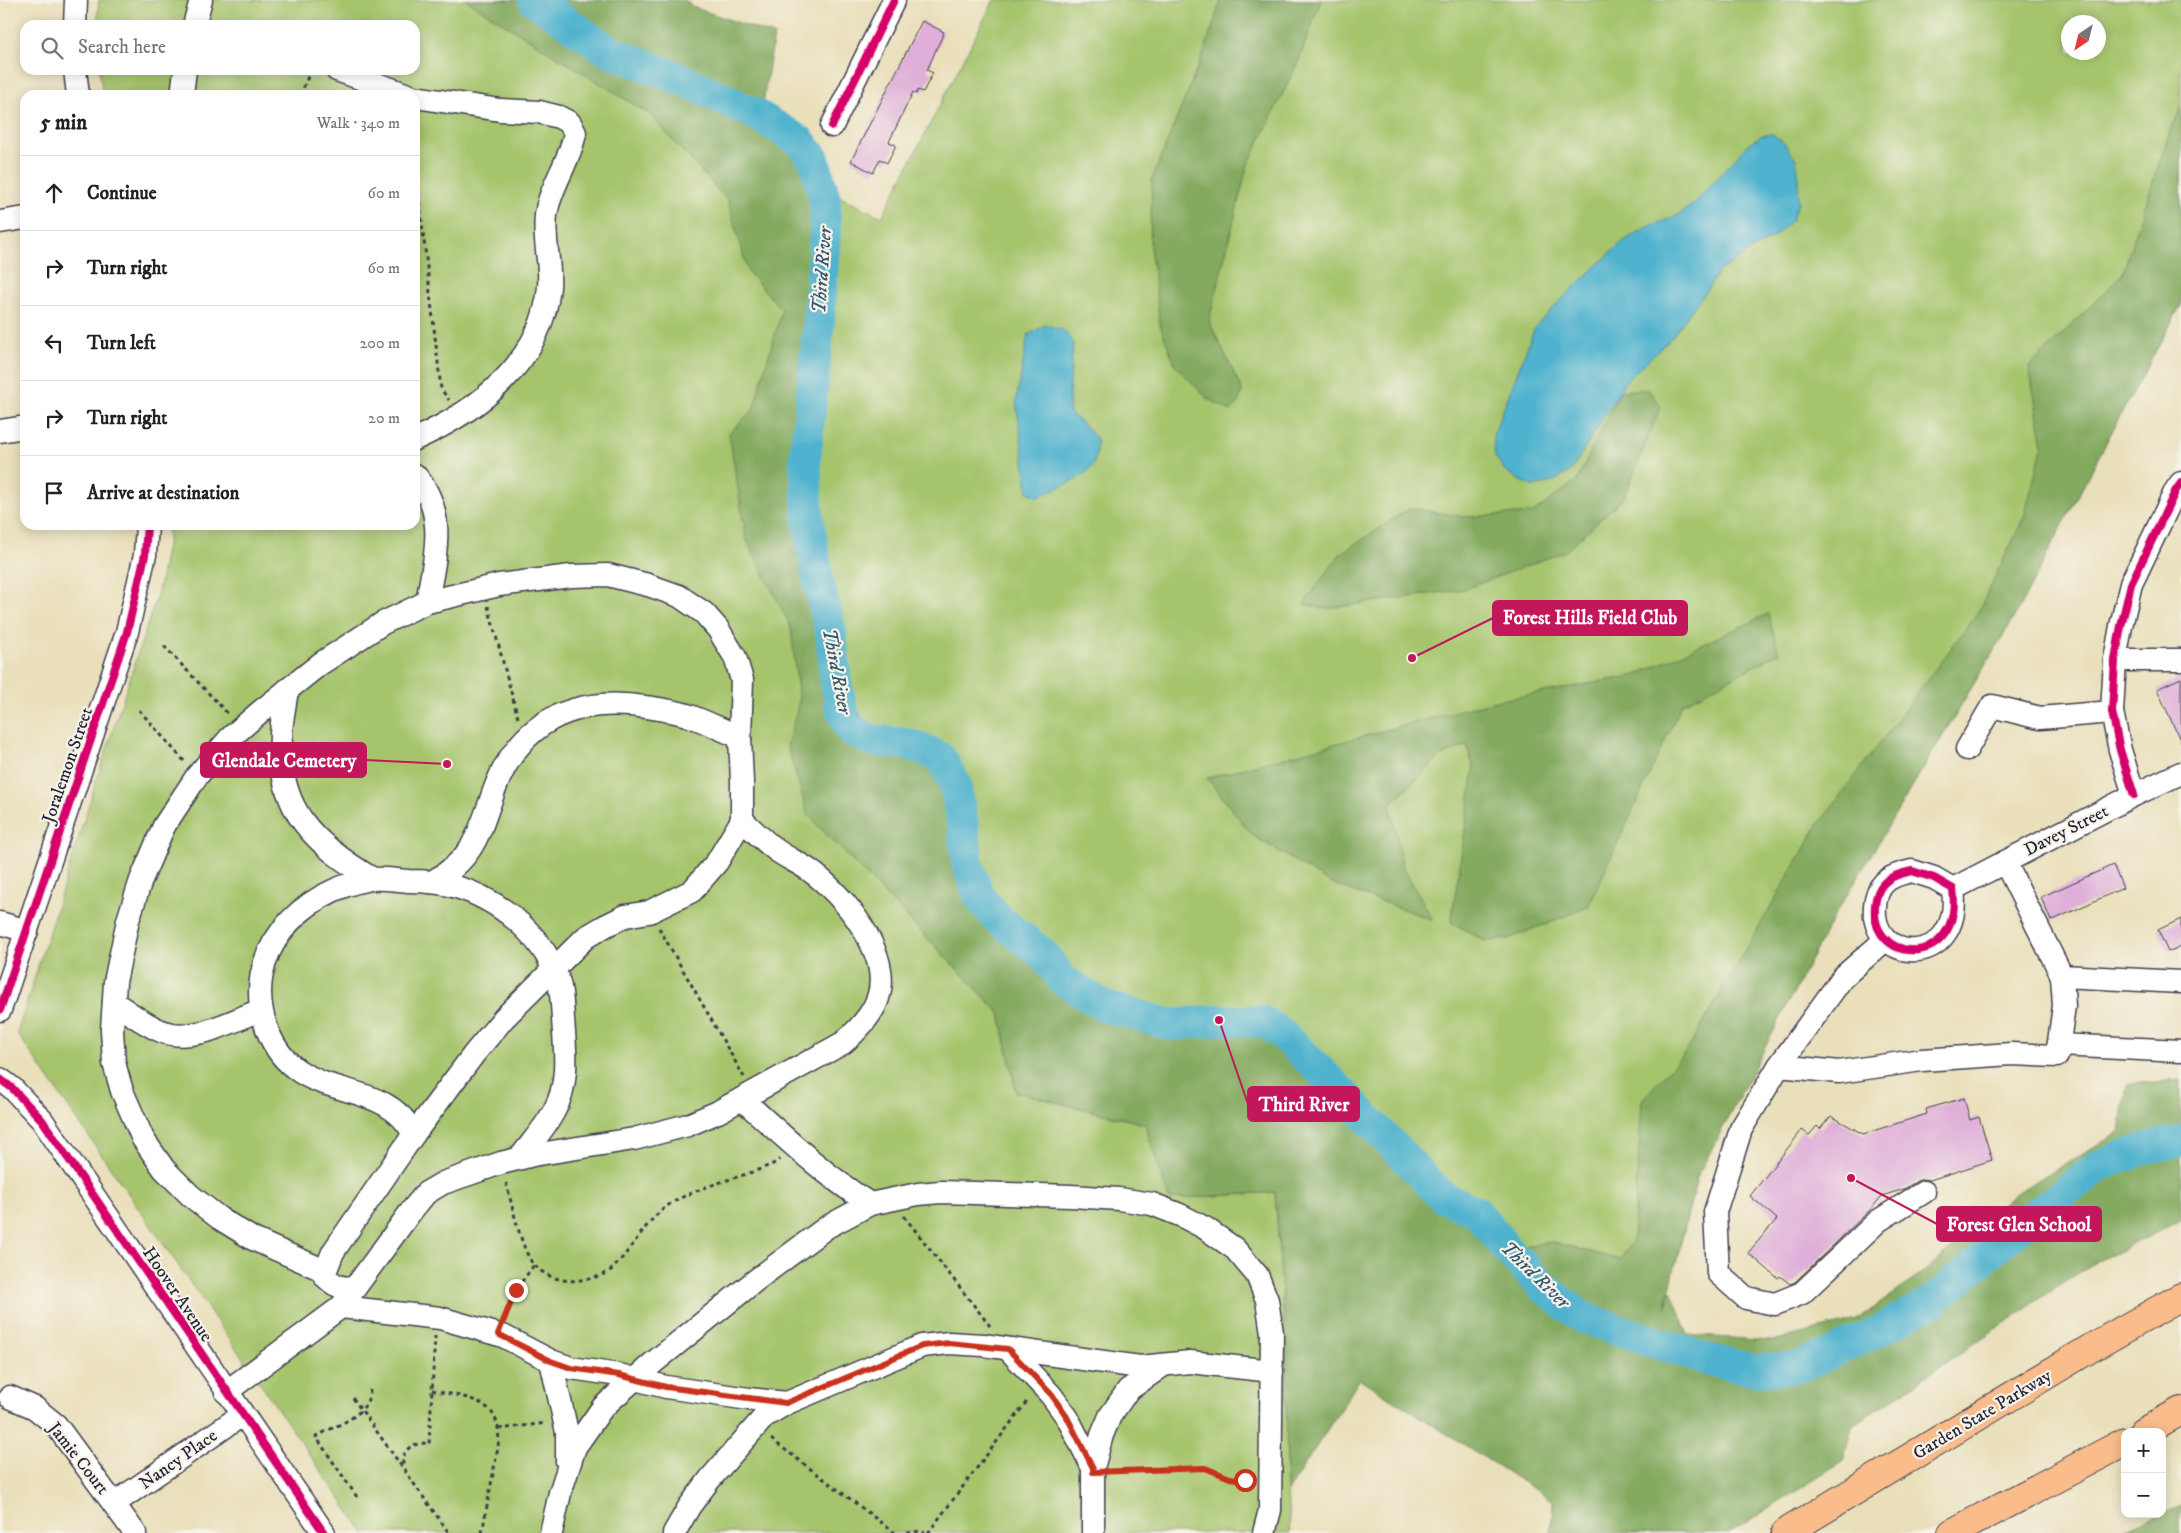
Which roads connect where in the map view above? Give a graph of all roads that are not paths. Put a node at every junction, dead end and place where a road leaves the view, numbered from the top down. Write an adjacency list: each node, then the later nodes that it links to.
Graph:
1 (76, 0): 4 (street)
2 (201, 0): 5 (street)
3 (894, 0): 13 (street)
4 (75, 20)
5 (195, 20)
6 (76, 75): 9 (street)
7 (184, 75): 10 (street)
8 (351, 75): 11 (street)
9 (77, 90)
10 (183, 90)
11 (394, 90)
12 (420, 98): 18 (street)
13 (832, 126)
14 (20, 219): 15 (street)
15 (0, 222)
16 (20, 428): 17 (street)
17 (0, 431)
18 (420, 437)
19 (420, 481): 22 (street)
20 (2181, 483): 23 (street)
21 (147, 530): 37 (street, Joralemon Street)
22 (427, 602): 25 (street); 27 (street)
23 (2116, 660): 24 (street); 26 (street)
24 (2181, 660)
25 (287, 690): 33 (street); 42 (street)
26 (2112, 712): 28 (street); 30 (street)
27 (740, 737): 31 (street); 34 (street)
28 (1967, 750)
29 (2181, 773): 30 (street, Davey Street)
30 (2134, 795): 32 (street, Davey Street)
31 (742, 820): 39 (street); 49 (street)
32 (2005, 862): 35 (street, Davey Street); 40 (street)
33 (373, 879): 34 (street); 44 (street)
34 (432, 882): 39 (street)
35 (1953, 889): 38 (street); 38 (street)
36 (0, 923): 37 (street)
37 (27, 931): 43 (street, Joralemon Street)
38 (1885, 940): 47 (street)
39 (554, 969): 50 (street); 51 (street)
40 (2062, 976): 41 (street); 45 (street)
41 (2181, 982)
42 (114, 1002): 44 (street); 54 (street)
43 (0, 1010)
44 (261, 1010): 50 (street)
45 (2059, 1045): 46 (street); 47 (street)
46 (2181, 1051)
47 (1779, 1066): 52 (street)
48 (0, 1079): 63 (street, Hoover Avenue)
49 (748, 1096): 51 (street); 53 (street)
50 (414, 1134): 54 (street)
51 (511, 1160): 55 (street)
52 (1924, 1192)
53 (880, 1201): 61 (street); 62 (street)
54 (325, 1271): 55 (street)
55 (356, 1287): 57 (street)
56 (2181, 1297): 80 (highway, Garden State Parkway)
57 (342, 1307): 59 (street); 63 (street)
58 (1008, 1349): 60 (street); 65 (street); 71 (street)
59 (551, 1361): 62 (street); 70 (street)
60 (1165, 1365): 61 (street); 71 (street)
61 (1272, 1371): 79 (street)
62 (634, 1380): 65 (street); 70 (street)
63 (226, 1392): 67 (street, Hoover Avenue)
64 (10, 1397): 72 (street, Jamie Court)
65 (786, 1403): 77 (street)
66 (2181, 1411): 68 (highway)
67 (242, 1415): 72 (street, Nancy Place); 75 (street, Hoover Avenue)
68 (2150, 1428)
69 (2121, 1444): 73 (highway)
70 (567, 1468): 76 (street)
71 (1093, 1470): 78 (street)
72 (115, 1503): 74 (street, Jamie Court)
73 (1982, 1524): 81 (highway)
74 (135, 1533)
75 (324, 1533)
76 (551, 1533)
77 (674, 1533)
78 (1092, 1533)
79 (1264, 1533)
80 (1785, 1533)
81 (1952, 1533)

